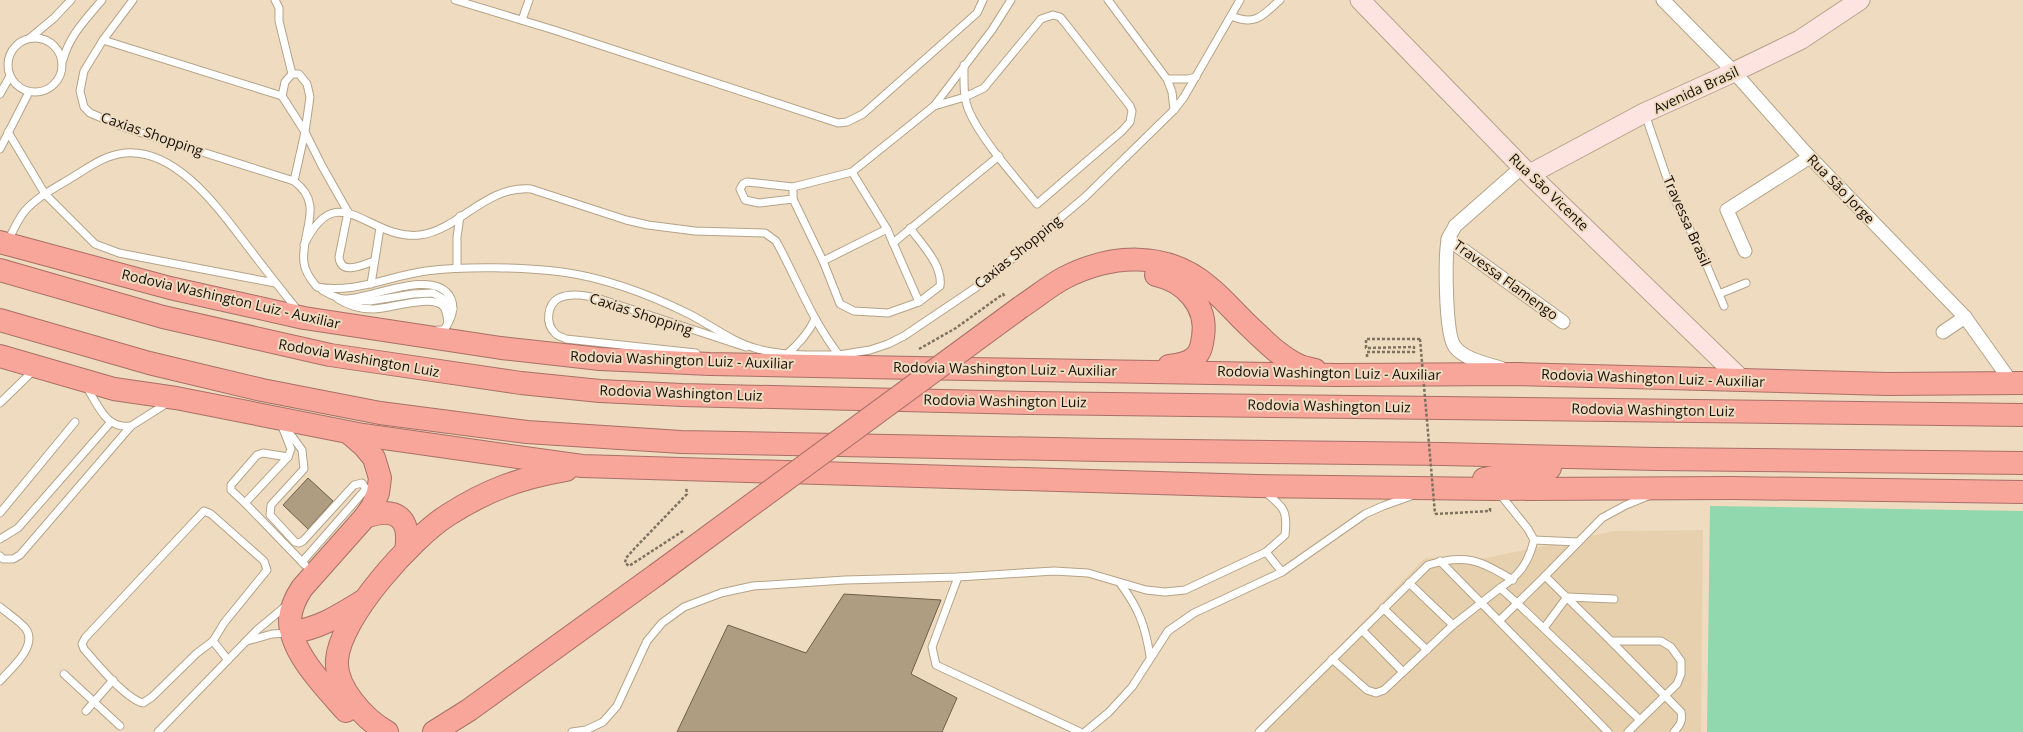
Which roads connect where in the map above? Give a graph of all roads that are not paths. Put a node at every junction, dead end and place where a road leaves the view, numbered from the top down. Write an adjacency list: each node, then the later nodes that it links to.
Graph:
1 (71, 0): 17 (lane)
2 (102, 0): 19 (lane)
3 (133, 0): 18 (lane, Caxias Shopping)
4 (275, 0): 22 (lane)
5 (454, 0): 16 (lane)
6 (529, 0): 16 (lane)
7 (984, 0): 16 (lane)
8 (1011, 0): 20 (lane)
9 (1108, 0): 25 (lane)
10 (1240, 0): 15 (lane, Caxias Shopping)
11 (1280, 0): 15 (lane)
12 (1360, 0): 38 (main road, Rua Sāo Vicente)
13 (1662, 0): 21 (street, Rua São Jorge)
14 (1860, 0): 21 (main road, Avenida Brasil)
15 (1231, 16): 24 (lane, Caxias Shopping)
16 (522, 20)
17 (30, 38): 19 (lane); 23 (lane)
18 (103, 40): 28 (lane); 40 (lane, Caxias Shopping)
19 (63, 62): 26 (lane)
20 (964, 65): 29 (lane); 30 (lane)
21 (1734, 72): 32 (main road, Avenida Brasil); 37 (street, Rua São Jorge)
22 (292, 74): 28 (lane); 34 (lane)
23 (10, 76): 26 (lane); 27 (lane)
24 (1196, 77): 25 (lane); 31 (lane, Caxias Shopping)
25 (1167, 79): 31 (lane)
26 (29, 92): 33 (lane)
27 (0, 94)
28 (282, 96): 34 (lane)
29 (965, 97): 30 (lane); 36 (lane); 36 (lane)
30 (934, 106): 39 (lane)
31 (1174, 110): 79 (lane, Caxias Shopping)
32 (1644, 113): 38 (main road, Avenida Brasil); 62 (lane, Travessa Brasil)
33 (8, 132): 35 (lane); 42 (lane)
34 (305, 132): 40 (lane); 44 (lane)
35 (0, 149)
36 (999, 156): 47 (lane)
37 (1810, 157): 53 (street); 68 (street, Rua São Jorge)
38 (1526, 171): 49 (street, Avenida Brasil); 89 (main road, Rua Sāo Vicente)
39 (852, 172): 41 (lane); 48 (lane)
40 (294, 181): 52 (lane)
41 (793, 187): 43 (lane); 43 (lane)
42 (45, 194): 50 (lane); 58 (lane); 58 (lane)
43 (793, 199): 55 (lane)
44 (348, 212): 46 (lane); 52 (lane); 54 (lane)
45 (460, 216): 46 (lane); 56 (lane); 69 (lane)
46 (380, 228): 54 (lane)
47 (910, 228): 51 (lane); 64 (lane)
48 (887, 229): 51 (lane); 55 (lane)
49 (1448, 239): 71 (street, Travessa Flamengo); 86 (street)
50 (3, 243): 67 (highway, Rodovia Washington Luiz - Auxiliar)
51 (893, 243): 64 (lane)
52 (304, 245): 61 (lane)
53 (1745, 250)
54 (374, 261): 60 (lane)
55 (823, 261): 64 (lane)
56 (457, 268): 60 (lane, Caxias Shopping); 76 (lane, Caxias Shopping)
57 (0, 270): 73 (highway, Rodovia Washington Luiz)
58 (275, 283): 67 (lane)
59 (1746, 283): 62 (lane)
60 (371, 284): 61 (lane, Caxias Shopping)
61 (317, 287): 63 (lane)
62 (1719, 294): 66 (lane, Travessa Brasil)
63 (333, 296): 72 (lane); 72 (lane)
64 (919, 302)
65 (1019, 306): 85 (highway); 87 (highway); 122 (highway)
66 (1724, 306)
67 (304, 318): 75 (highway, Rodovia Washington Luiz - Auxiliar)
68 (1965, 318): 74 (street); 90 (street, Rua São Jorge)
69 (815, 319): 78 (lane); 79 (lane)
70 (0, 320): 100 (highway)
71 (1564, 322)
72 (448, 323): 75 (lane)
73 (218, 330): 82 (highway); 93 (highway, Rodovia Washington Luiz)
74 (1943, 332)
75 (404, 333): 82 (highway, Rodovia Washington Luiz - Auxiliar)
76 (738, 343): 77 (lane, Caxias Shopping); 78 (lane, Caxias Shopping)
77 (706, 354)
78 (786, 355): 79 (lane, Caxias Shopping)
79 (839, 355)
80 (0, 356): 84 (highway)
81 (730, 356): 83 (lane)
82 (600, 359): 83 (highway, Rodovia Washington Luiz - Auxiliar)
83 (809, 365): 85 (highway, Rodovia Washington Luiz - Auxiliar)
84 (37, 367): 88 (highway); 92 (lane)
85 (1141, 370): 87 (highway, Rodovia Washington Luiz - Auxiliar)
86 (1519, 374): 87 (highway, Rodovia Washington Luiz - Auxiliar); 89 (highway, Rodovia Washington Luiz - Auxiliar)
87 (1338, 375)
88 (81, 379): 91 (highway); 96 (lane)
89 (1742, 380): 90 (highway, Rodovia Washington Luiz - Auxiliar)
90 (2017, 383)
91 (176, 398): 94 (highway); 97 (lane)
92 (0, 403)
93 (2023, 415)
94 (279, 419): 98 (highway); 99 (lane); 118 (lane)
95 (75, 422): 109 (lane)
96 (110, 423): 97 (lane); 111 (lane)
97 (131, 426): 116 (lane)
98 (349, 432): 102 (highway); 110 (highway)
99 (288, 457): 108 (lane); 108 (lane)
100 (1656, 459): 101 (highway); 104 (highway)
101 (2023, 463)
102 (582, 466): 103 (highway); 114 (highway)
103 (1257, 486): 104 (highway); 115 (lane)
104 (1443, 487): 106 (highway); 119 (lane)
105 (1670, 487): 106 (highway); 107 (highway); 113 (lane)
106 (1495, 488): 112 (lane)
107 (2023, 492)
108 (245, 503): 118 (lane)
109 (0, 513)
110 (365, 517): 114 (highway); 118 (highway)
111 (0, 539)
112 (1534, 540): 113 (lane); 123 (lane)
113 (1578, 542): 120 (lane)
114 (406, 551): 129 (highway)
115 (1266, 552): 119 (lane); 124 (lane)
116 (0, 556)
117 (1440, 562): 123 (lane); 125 (lane); 131 (lane)
118 (308, 568): 128 (highway)
119 (1282, 572): 144 (lane)
120 (1545, 576): 127 (lane); 132 (lane)
121 (958, 577): 124 (lane); 161 (lane); 162 (lane)
122 (662, 579): 159 (highway); 160 (highway)
123 (1513, 580): 126 (lane)
124 (1120, 583): 144 (lane)
125 (1410, 583): 134 (lane); 136 (lane)
126 (1500, 588): 131 (lane); 132 (lane)
127 (1567, 597): 130 (lane); 137 (lane); 141 (lane)
128 (295, 599): 139 (highway); 142 (lane)
129 (366, 599): 139 (highway); 158 (highway)
130 (1614, 599)
131 (1481, 602): 135 (lane); 136 (lane)
132 (1518, 603): 135 (lane); 137 (lane)
133 (0, 607): 150 (lane)
134 (1383, 608): 138 (lane); 143 (lane)
135 (1499, 621): 165 (lane)
136 (1453, 625): 143 (lane)
137 (1544, 628): 154 (lane)
138 (1362, 630): 145 (lane); 147 (lane)
139 (292, 632): 142 (lane); 157 (highway)
140 (213, 641): 146 (lane); 149 (lane); 149 (lane)
141 (1611, 641): 151 (lane); 151 (lane)
142 (245, 642): 146 (lane)
143 (1427, 650): 147 (lane)
144 (1150, 656): 163 (lane)
145 (1332, 659): 147 (lane); 164 (lane)
146 (228, 660): 156 (lane)
147 (1403, 672)
148 (64, 674): 152 (lane)
149 (113, 680): 152 (lane)
150 (0, 681)
151 (1665, 697): 154 (lane); 167 (lane)
152 (95, 701): 153 (lane); 155 (lane)
153 (86, 711)
154 (1640, 720): 166 (lane)
155 (120, 726)
156 (158, 732)
157 (365, 732)
158 (387, 732)
159 (434, 732)
160 (461, 732)
161 (572, 732)
162 (1080, 732)
163 (1085, 732)
164 (1258, 732)
165 (1608, 732)
166 (1628, 732)
167 (1674, 732)

